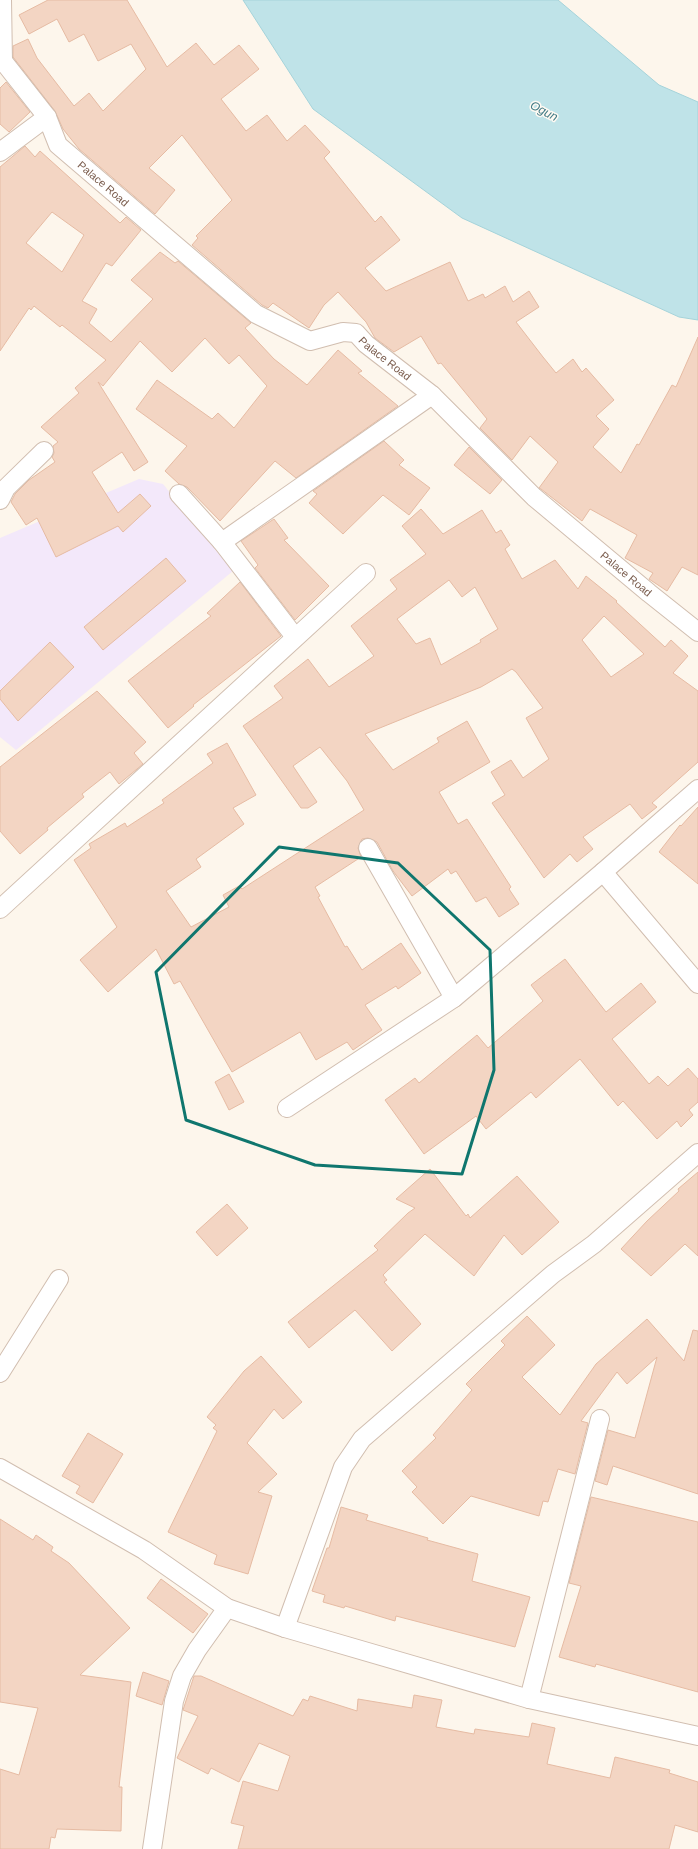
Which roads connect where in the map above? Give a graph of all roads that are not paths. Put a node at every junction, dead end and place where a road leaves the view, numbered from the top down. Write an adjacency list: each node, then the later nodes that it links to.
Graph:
1 (2, 0): 2 (street)
2 (1, 61): 3 (street, Palace Road)
3 (47, 117): 4 (street); 5 (street, Palace Road)
4 (0, 152)
5 (432, 395): 9 (street); 11 (street, Palace Road)
6 (44, 451): 8 (street)
7 (179, 494): 9 (street)
8 (0, 500)
9 (222, 542): 12 (street)
10 (366, 573): 12 (street)
11 (698, 632)
12 (295, 637): 16 (street)
13 (698, 789): 15 (street)
14 (368, 848): 18 (street)
15 (603, 872): 17 (street); 18 (street)
16 (0, 909)
17 (698, 984)
18 (454, 998): 19 (street)
19 (287, 1108)
20 (698, 1153): 26 (street)
21 (59, 1279): 22 (street)
22 (0, 1373)
23 (600, 1419): 27 (street)
24 (0, 1468): 25 (street)
25 (227, 1608): 26 (street); 29 (street)
26 (285, 1628): 27 (street)
27 (528, 1699): 28 (street)
28 (698, 1736)
29 (152, 1849)

